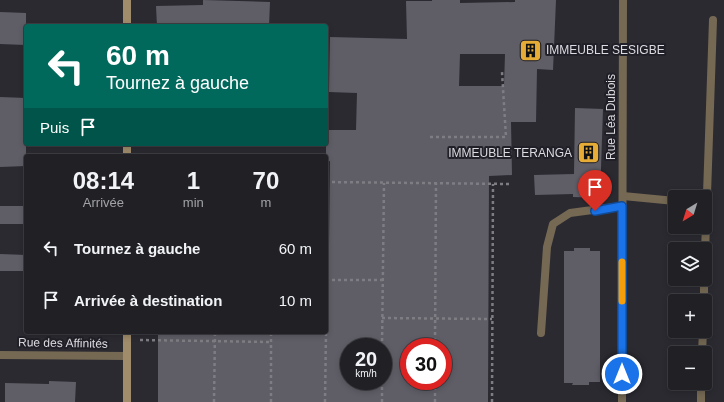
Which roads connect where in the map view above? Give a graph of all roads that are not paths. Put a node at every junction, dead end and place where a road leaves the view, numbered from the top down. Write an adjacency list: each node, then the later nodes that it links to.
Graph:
1 (127, 0): 4 (street)
2 (623, 0): 6 (street, Rue Léa Dubois)
3 (713, 20): 5 (street)
4 (127, 24)
5 (707, 190)
6 (623, 196): 7 (street); 8 (street, Rue Léa Dubois)
7 (668, 201)
8 (622, 206): 9 (street); 15 (street, Rue Léa Dubois)
9 (540, 333)
10 (127, 336): 12 (street)
11 (0, 355): 12 (street, Rue des Affinités)
12 (127, 356): 14 (street)
13 (701, 390): 16 (street)
14 (127, 402)
15 (622, 402)
16 (700, 402)

